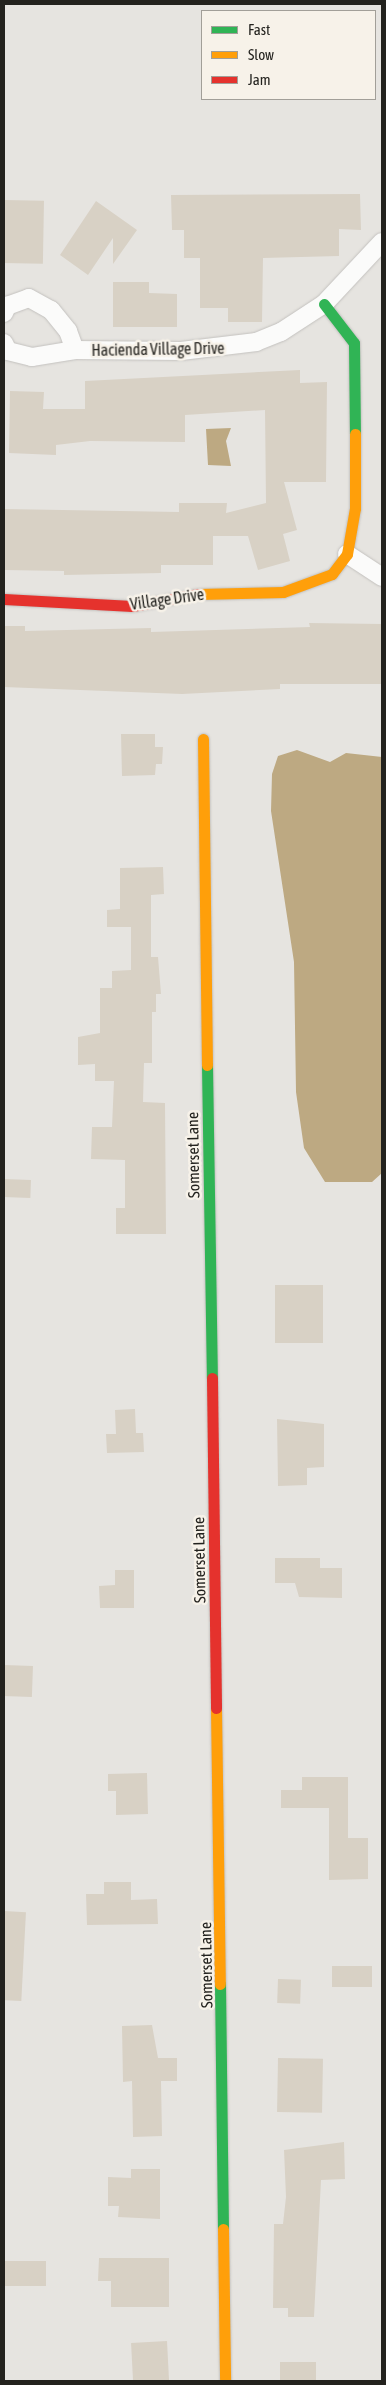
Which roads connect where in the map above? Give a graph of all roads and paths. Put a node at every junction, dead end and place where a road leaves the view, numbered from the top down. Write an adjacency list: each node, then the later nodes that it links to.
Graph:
1 (382, 242): 2 (street, Hacienda Village Drive)
2 (324, 304): 5 (street, Hacienda Village Drive); 6 (street, Village Drive)
3 (4, 313): 5 (street, Hacienda Village Drive)
4 (4, 343): 5 (street, Hacienda Village Drive)
5 (75, 350)
6 (347, 554): 7 (street); 8 (street, Village Drive)
7 (382, 577)
8 (4, 600)
9 (203, 739): 10 (street, Somerset Lane)
10 (226, 2381)

